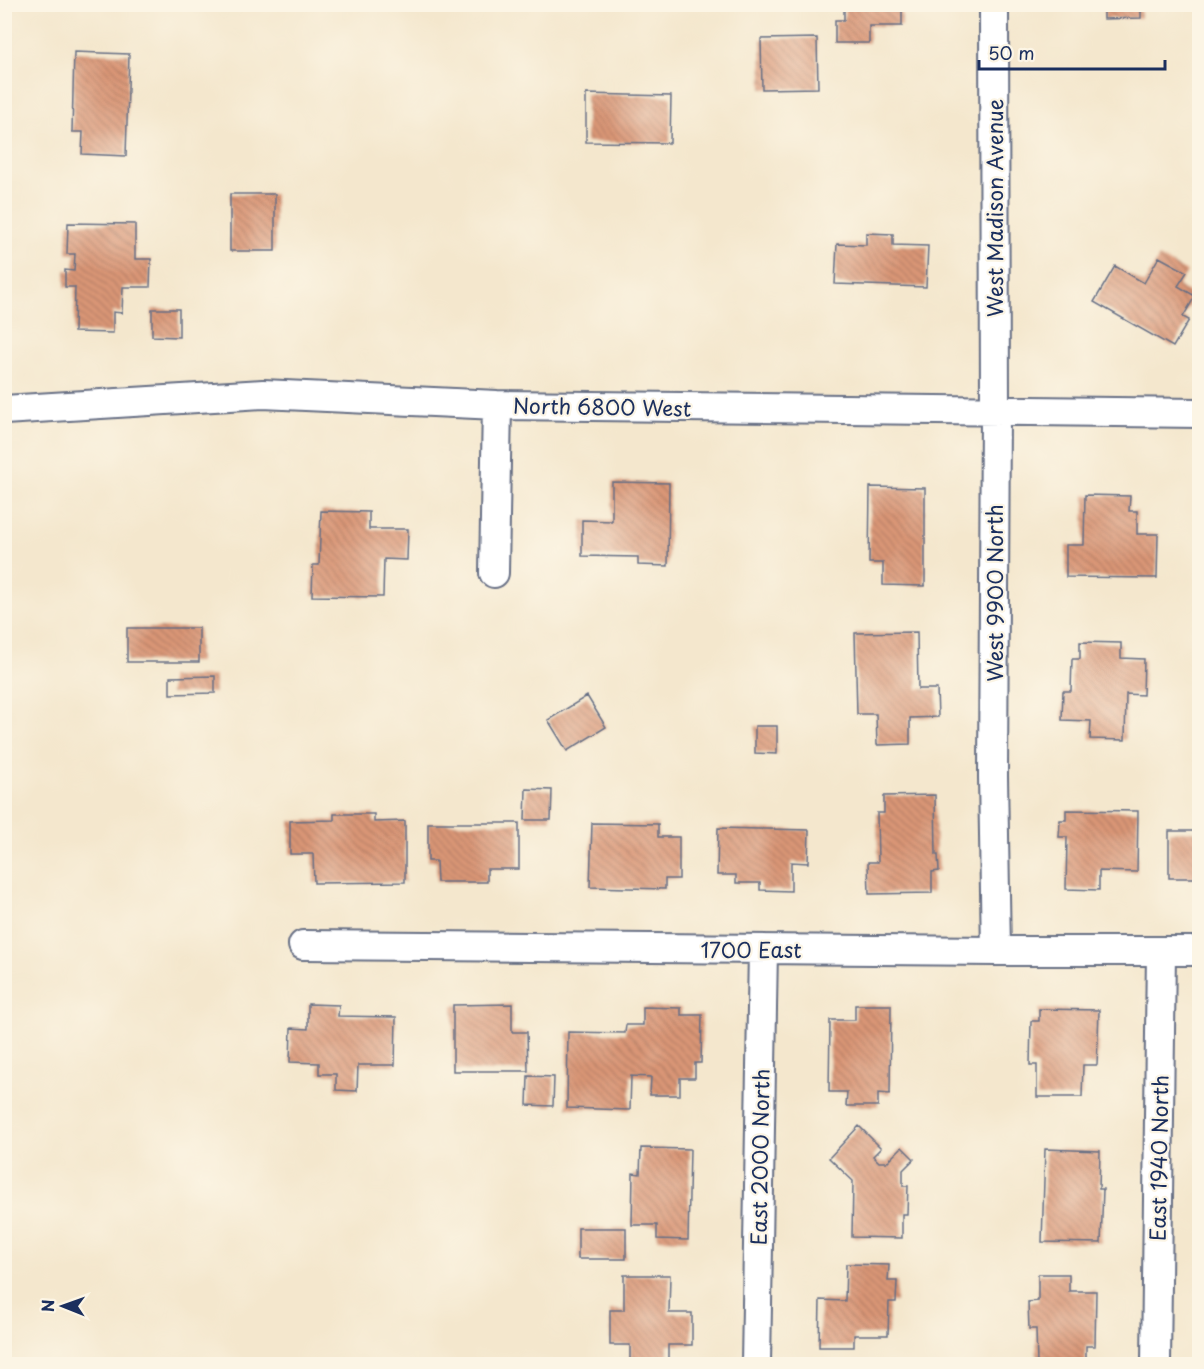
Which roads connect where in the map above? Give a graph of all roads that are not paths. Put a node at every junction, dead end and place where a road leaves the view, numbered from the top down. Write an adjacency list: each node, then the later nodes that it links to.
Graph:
1 (994, 4): 4 (street, West Madison Avenue)
2 (497, 405): 3 (street, North 6800 West); 4 (street, North 6800 West); 6 (street)
3 (4, 410)
4 (995, 411): 5 (street, North 6800 West); 9 (street, West 9900 North)
5 (1200, 413)
6 (494, 573)
7 (303, 945): 8 (street, 1700 East)
8 (763, 949): 9 (street, 1700 East); 12 (street, East 2000 North)
9 (996, 951): 10 (street, 1700 East)
10 (1161, 951): 11 (street, 1700 East); 13 (street, East 1940 North)
11 (1200, 951)
12 (756, 1365)
13 (1156, 1365)

